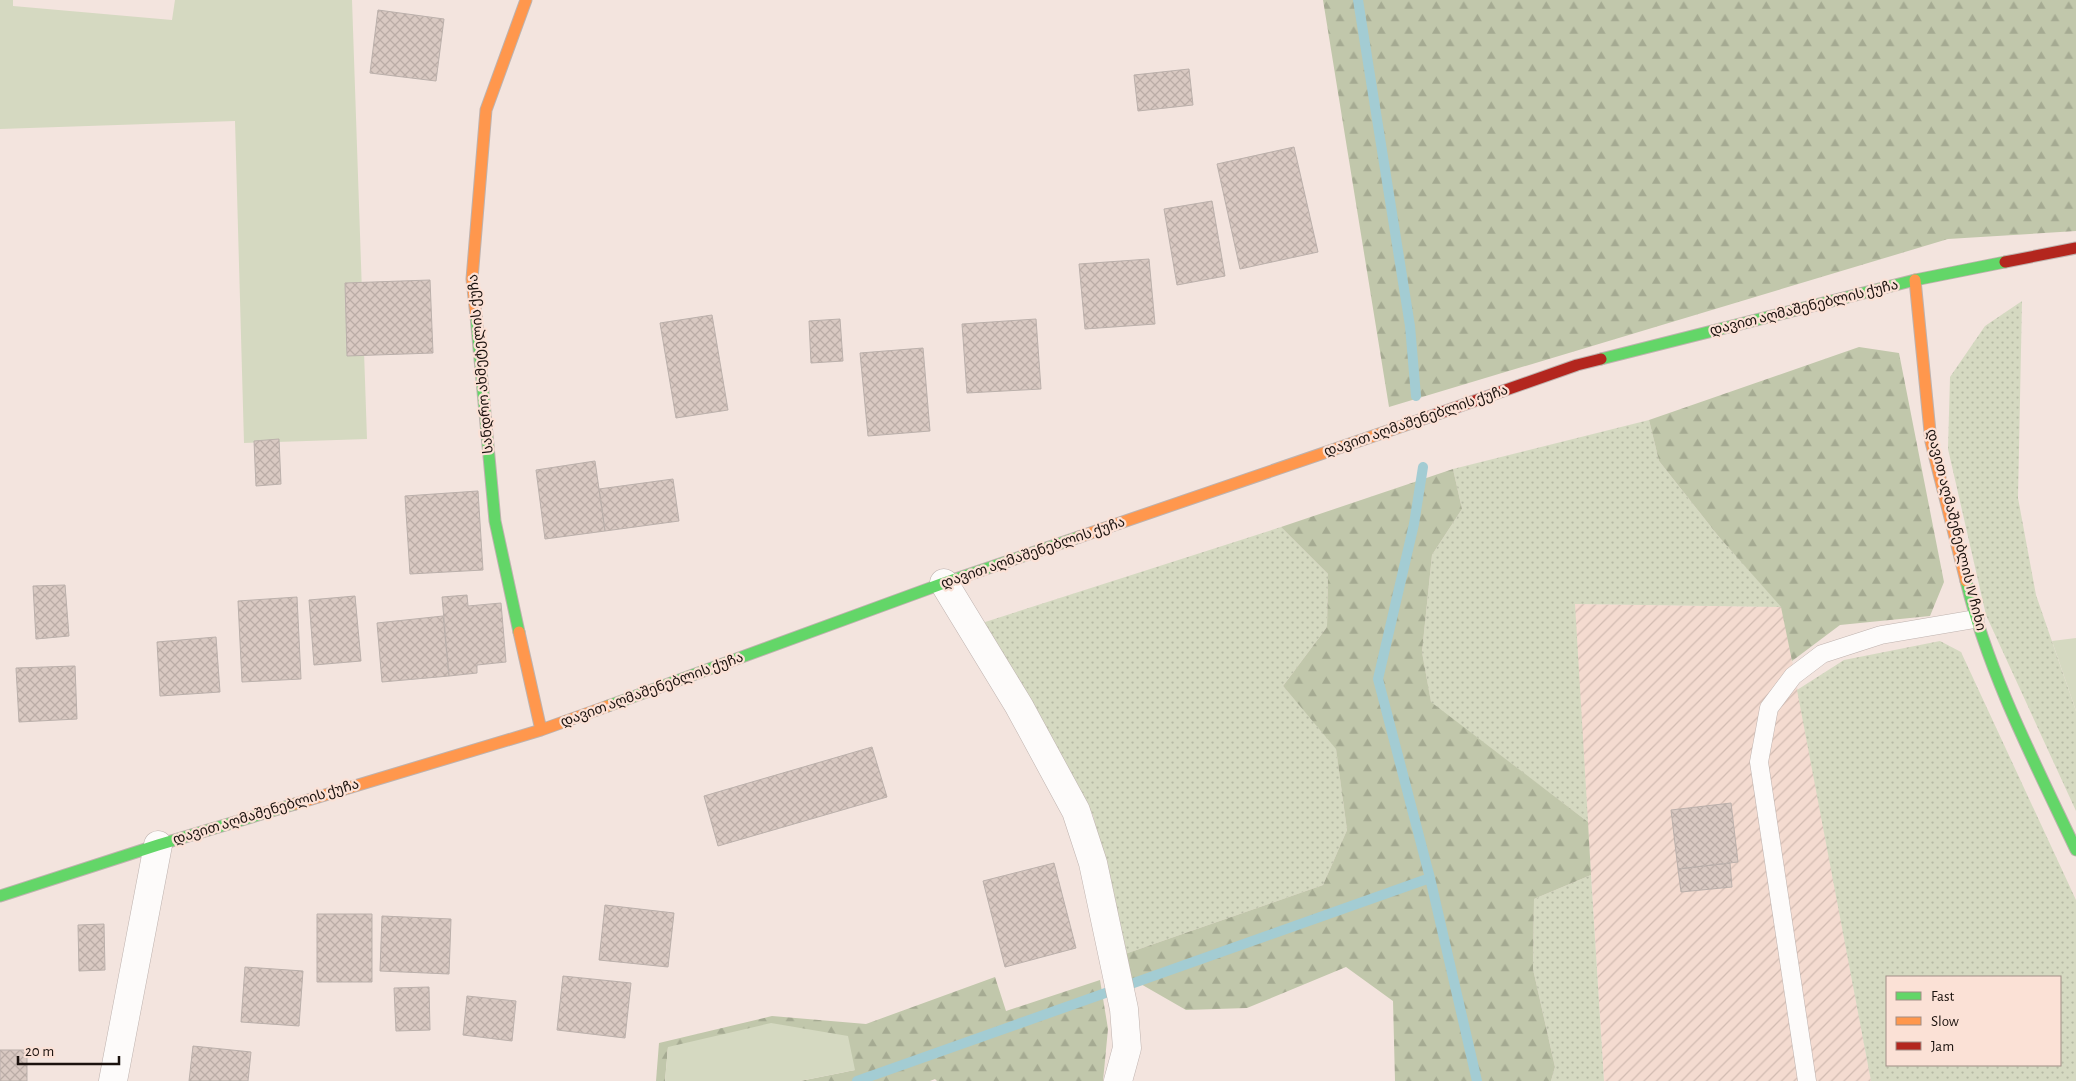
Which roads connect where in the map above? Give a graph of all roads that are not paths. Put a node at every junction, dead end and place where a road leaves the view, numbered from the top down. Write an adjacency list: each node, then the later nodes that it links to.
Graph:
1 (526, 0): 6 (main road, სანდრო ახმეტელის ქუჩა)
2 (2076, 248): 3 (main road, დავით აღმაშენებლის ქუჩა)
3 (1915, 280): 4 (main road, დავით აღმაშენებლის ქუჩა); 5 (main road, დავით აღმაშენებლის IV ჩიხი)
4 (944, 583): 6 (main road, დავით აღმაშენებლის ქუჩა); 11 (street)
5 (1975, 619): 8 (main road, დავით აღმაშენებლის IV ჩიხი); 12 (lane)
6 (541, 730): 7 (main road, დავით აღმაშენებლის ქუჩა)
7 (158, 845): 9 (main road, დავით აღმაშენებლის ქუჩა); 10 (street)
8 (2076, 850)
9 (0, 896)
10 (113, 1081)
11 (1118, 1081)
12 (1807, 1081)

